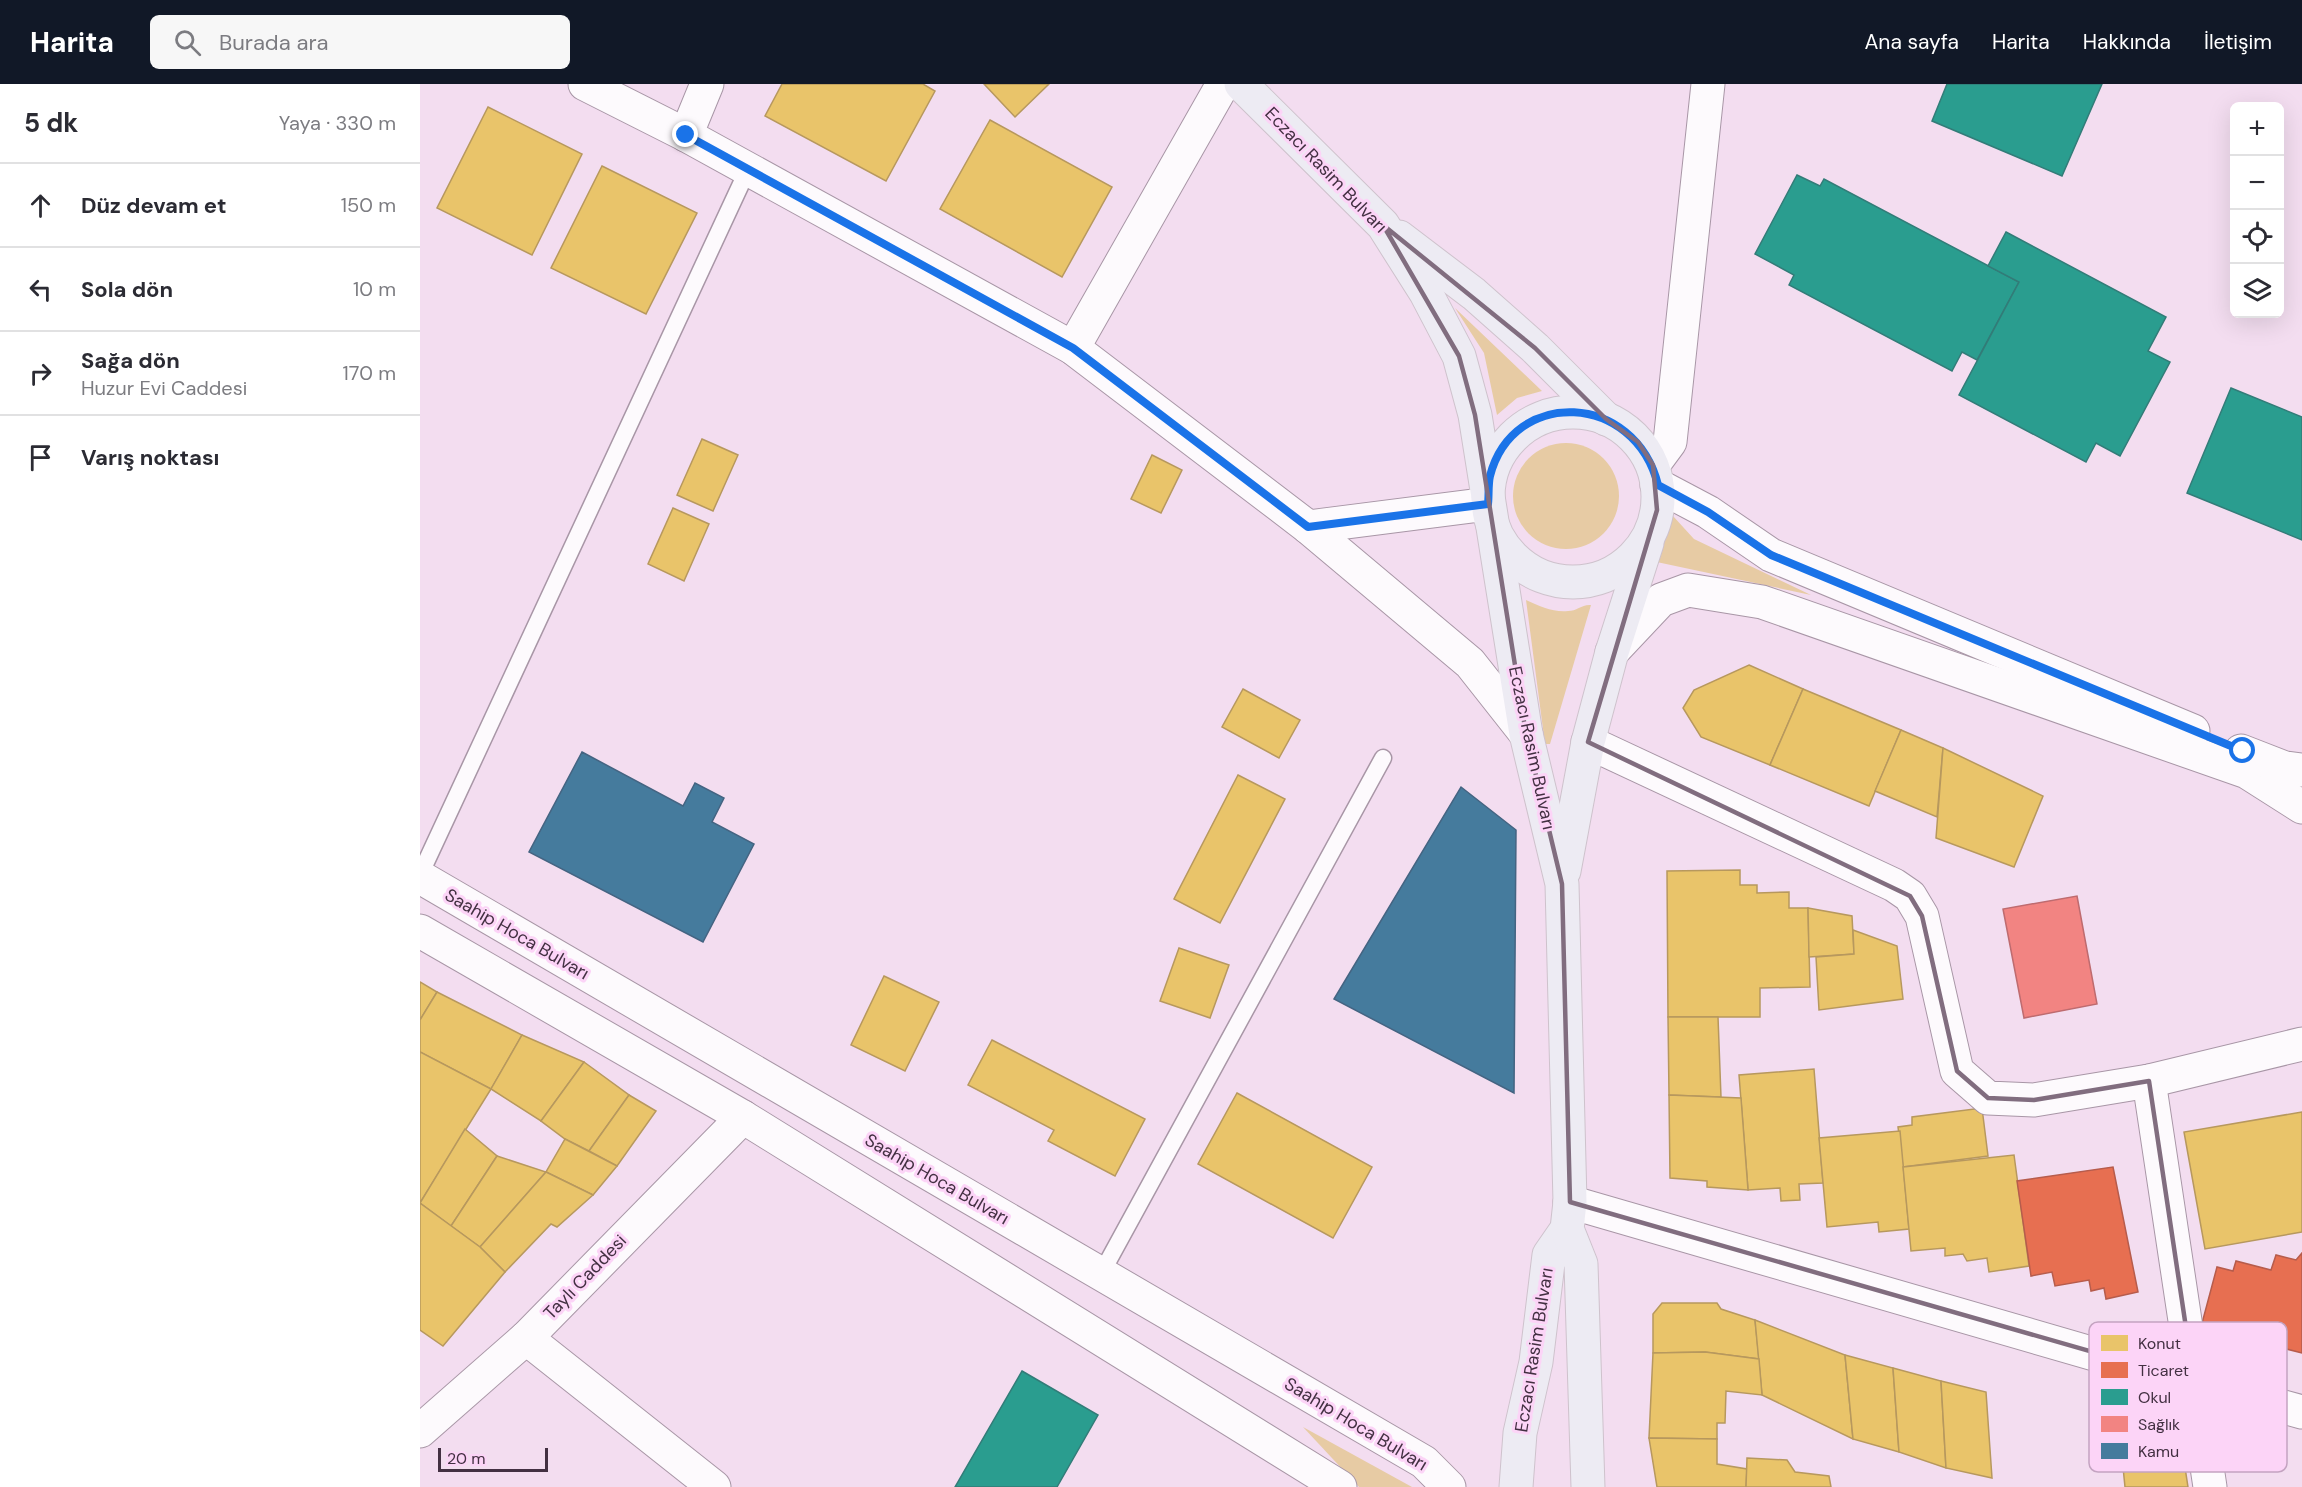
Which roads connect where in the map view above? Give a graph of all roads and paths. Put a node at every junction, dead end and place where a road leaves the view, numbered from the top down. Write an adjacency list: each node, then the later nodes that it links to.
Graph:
1 (585, 84): 6 (street)
2 (707, 84): 6 (street)
3 (1223, 84): 9 (street)
4 (1241, 84): 8 (main road, Eczacı Rasim Bulvarı)
5 (1708, 84): 11 (street)
6 (686, 135): 7 (street)
7 (748, 169): 9 (street); 21 (lane)
8 (1383, 225): 10 (main road); 12 (main road, Eczacı Rasim Bulvarı)
9 (1073, 348): 13 (street)
10 (1606, 419): 11 (main road); 12 (main road)
11 (1655, 475): 14 (main road); 19 (street)
12 (1488, 504): 13 (street); 14 (main road); 16 (main road, Eczacı Rasim Bulvarı)
13 (1308, 527): 16 (street)
14 (1650, 533): 15 (main road)
15 (1612, 652): 17 (main road); 20 (street)
16 (1526, 734): 22 (main road, Eczacı Rasim Bulvarı)
17 (1588, 742): 22 (main road); 25 (street)
18 (1383, 758): 28 (lane)
19 (2302, 770)
20 (2302, 807)
21 (420, 876): 28 (street, Saahip Hoca Bulvarı)
22 (1562, 884): 27 (main road, Eczacı Rasim Bulvarı)
23 (420, 931): 26 (street)
24 (2302, 1044): 25 (street)
25 (2149, 1081): 29 (street)
26 (743, 1117): 30 (street, Taylı Caddesi); 37 (street)
27 (1569, 1215): 31 (street); 39 (main road, Eczacı Rasim Bulvarı); 40 (main road)
28 (1101, 1274): 38 (street, Saahip Hoca Bulvarı)
29 (2185, 1322)
30 (526, 1338): 34 (street, Taylı Caddesi); 36 (street)
31 (2089, 1354)
32 (2287, 1408): 33 (street)
33 (2302, 1412)
34 (420, 1431)
35 (2208, 1472): 41 (street)
36 (714, 1487)
37 (1340, 1487)
38 (1449, 1487)
39 (1516, 1487)
40 (1588, 1487)
41 (2210, 1487)

